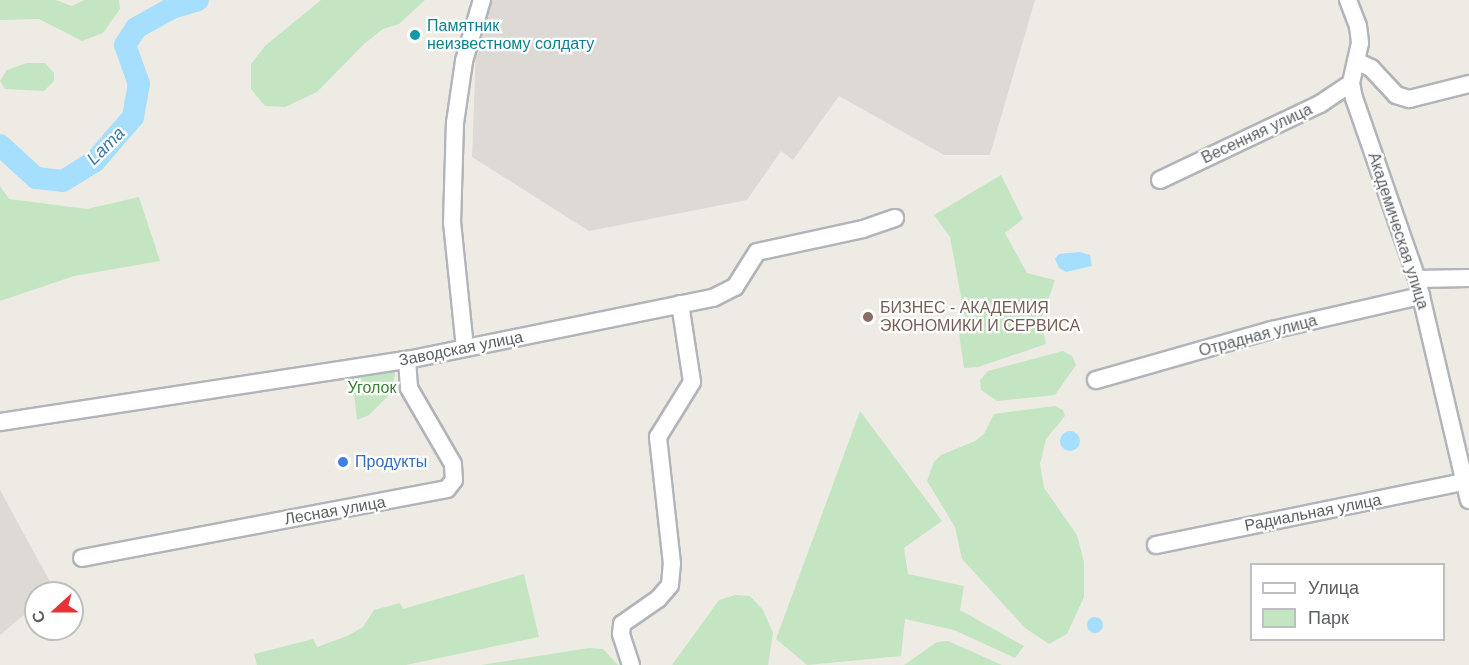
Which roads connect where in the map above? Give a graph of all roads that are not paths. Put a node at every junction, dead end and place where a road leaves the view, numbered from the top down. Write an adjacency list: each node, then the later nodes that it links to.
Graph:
1 (482, 0): 12 (street)
2 (1348, 0): 3 (street)
3 (1356, 61): 4 (street); 5 (street)
4 (1351, 83): 6 (street, Весенняя улица); 9 (street, Академическая улица)
5 (1469, 84)
6 (1160, 180)
7 (895, 218): 11 (street, Заводская улица)
8 (1469, 278): 9 (street)
9 (1417, 279): 10 (street, Академическая улица)
10 (1421, 296): 14 (street, Отрадная улица); 16 (street, Академическая улица)
11 (680, 304): 12 (street, Заводская улица); 20 (street)
12 (465, 348): 13 (street, Заводская улица)
13 (407, 360): 15 (street, Заводская улица); 19 (street, Лесная улица)
14 (1096, 380)
15 (0, 422)
16 (1467, 482): 17 (street, Академическая улица); 18 (street, Радиальная улица)
17 (1469, 500)
18 (1156, 545)
19 (82, 558)
20 (632, 665)

